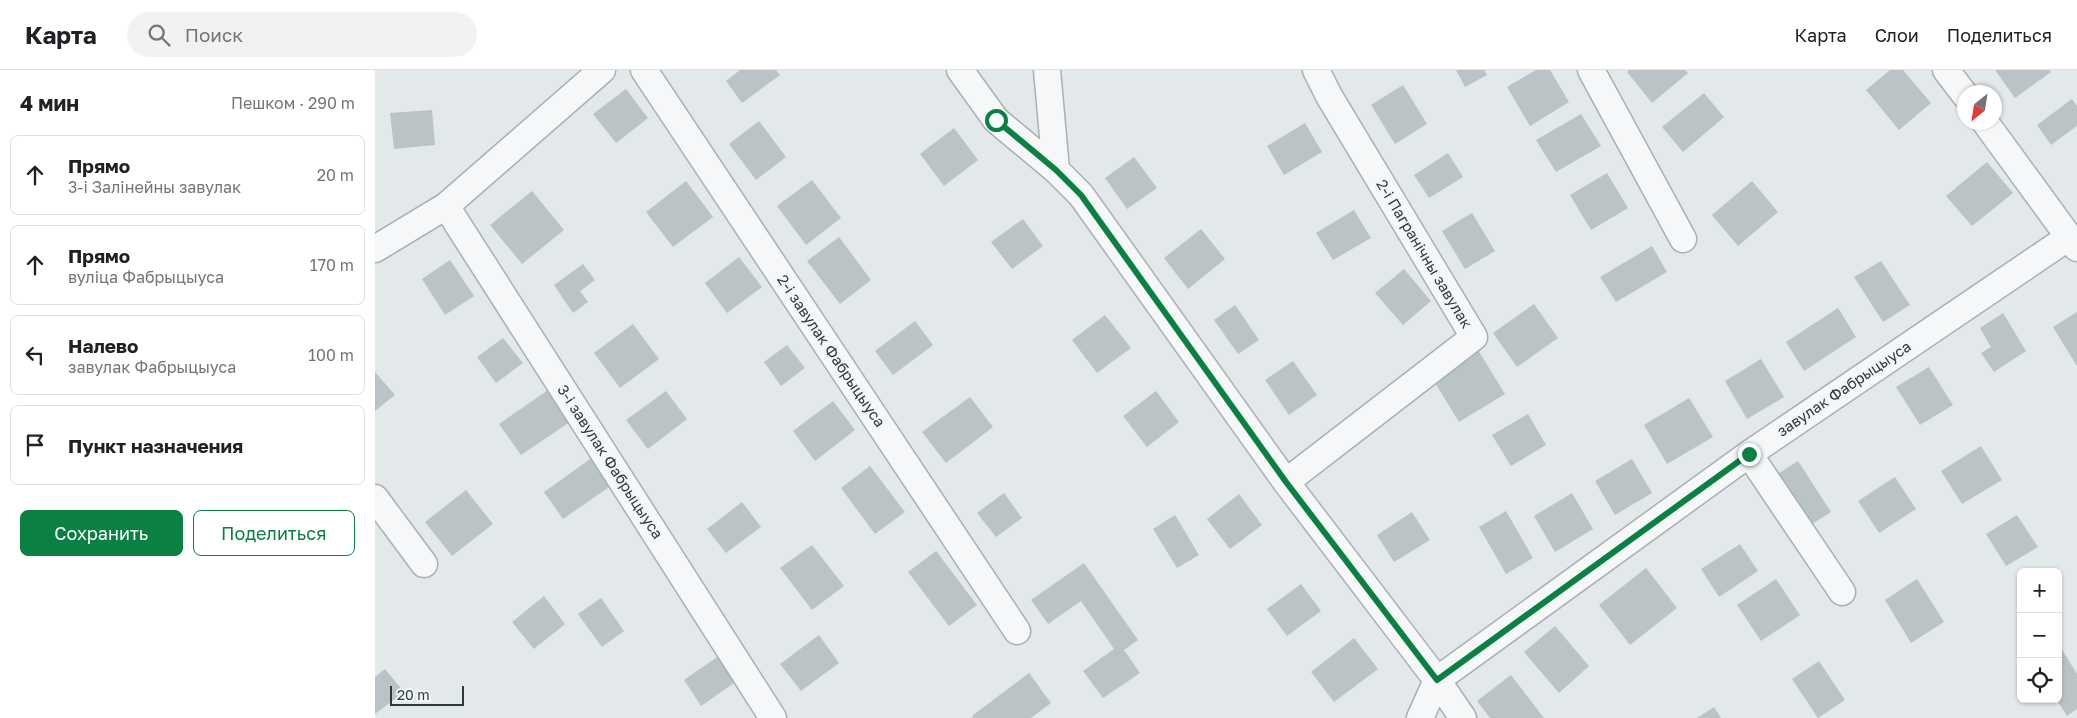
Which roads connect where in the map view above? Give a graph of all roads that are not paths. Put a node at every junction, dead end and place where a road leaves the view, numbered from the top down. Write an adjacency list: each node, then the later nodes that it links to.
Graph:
1 (602, 70): 11 (street)
2 (644, 70): 20 (street, 2-і завулак Фабрыцыуса)
3 (960, 70): 10 (street)
4 (1047, 70): 10 (street)
5 (1316, 70): 16 (street, 2-і Пагранічны завулак)
6 (1591, 70): 12 (street)
7 (1946, 70): 8 (street)
8 (1957, 85)
9 (1991, 130): 13 (street)
10 (1056, 170): 16 (street)
11 (446, 206): 14 (street); 22 (street, 3-і завулак Фабрыцыуса)
12 (1683, 239)
13 (2073, 242): 15 (street, завулак Фабрыцыуса)
14 (375, 249)
15 (1749, 454): 19 (street); 21 (street, завулак Фабрыцыуса)
16 (1286, 482): 21 (street)
17 (375, 498): 18 (street)
18 (425, 564)
19 (1843, 592)
20 (1017, 631)
21 (1437, 680): 23 (street, завулак Фабрыцыуса); 24 (street)
22 (773, 718)
23 (1420, 718)
24 (1463, 718)

